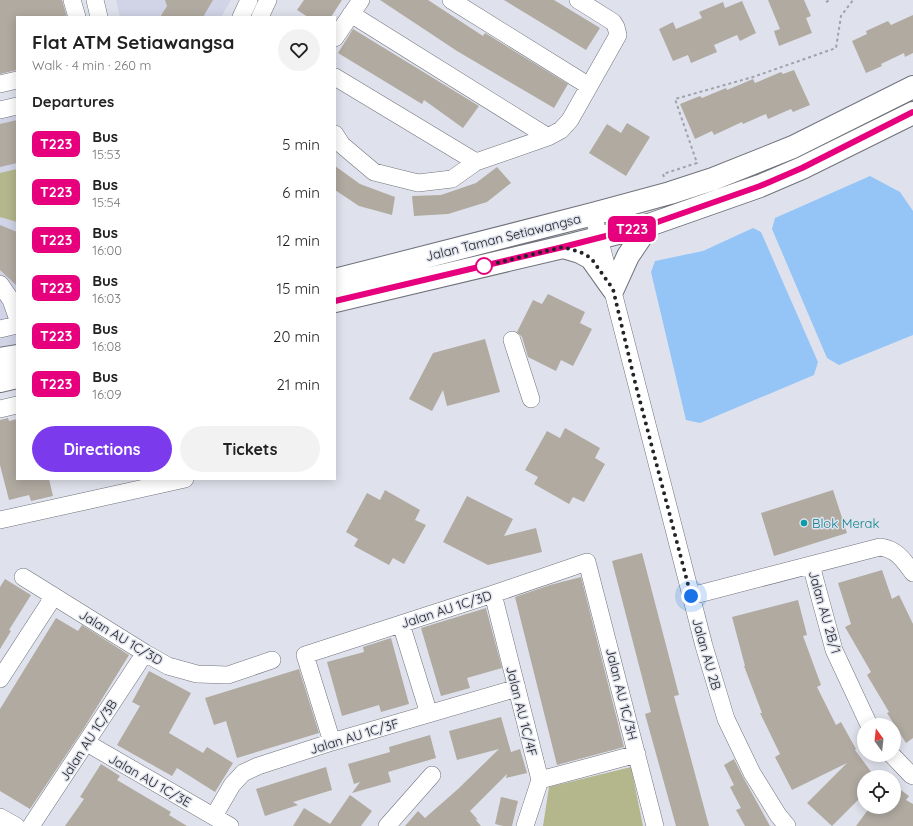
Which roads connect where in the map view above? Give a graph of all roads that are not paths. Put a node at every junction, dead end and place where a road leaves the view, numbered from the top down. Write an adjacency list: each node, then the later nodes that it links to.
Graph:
1 (72, 0): 9 (street)
2 (95, 0): 10 (street)
3 (249, 0): 11 (street)
4 (268, 0): 12 (street)
5 (361, 0): 8 (street)
6 (451, 0): 17 (street)
7 (578, 0): 17 (street)
8 (351, 14): 13 (street); 23 (street)
9 (77, 16)
10 (99, 16)
11 (241, 16)
12 (260, 16)
13 (336, 36)
14 (336, 78): 24 (street)
15 (16, 80): 16 (street)
16 (0, 84)
17 (589, 86): 23 (street)
18 (913, 87): 25 (main road, Jalan Taman Setiawangsa)
19 (16, 106): 20 (street)
20 (0, 110)
21 (913, 112): 26 (main road, Jalan Taman Setiawangsa)
22 (336, 136): 24 (street)
23 (548, 137): 24 (street)
24 (476, 162)
25 (593, 214): 27 (street, Jalan AU 2B); 29 (main road, Jalan Taman Setiawangsa)
26 (649, 225): 27 (main road, Jalan Taman Setiawangsa); 31 (main road)
27 (599, 238): 28 (main road, Jalan Taman Setiawangsa); 31 (street, Jalan AU 2B)
28 (563, 247): 31 (main road); 32 (main road, Jalan Taman Setiawangsa)
29 (336, 280)
30 (0, 284): 33 (street)
31 (613, 289): 53 (street, Jalan AU 2B)
32 (336, 301)
33 (16, 315)
34 (16, 325): 35 (street)
35 (0, 329)
36 (512, 340): 41 (street)
37 (16, 356): 38 (main road)
38 (0, 359)
39 (16, 377): 40 (main road)
40 (0, 381)
41 (531, 399)
42 (16, 405): 43 (street)
43 (0, 409)
44 (176, 480): 45 (street)
45 (130, 485): 46 (street)
46 (0, 520)
47 (587, 562): 51 (street, Jalan AU 1C/3D); 63 (street, Jalan AU 1C/3H)
48 (811, 565): 49 (street, Jalan AU 2B/1); 53 (street, Jalan AU 2B/1); 60 (street, Jalan AU 2B/1)
49 (913, 573)
50 (24, 577): 52 (street, Jalan AU 1C/3D)
51 (493, 594): 54 (street, Jalan AU 1C/3D); 58 (street, Jalan AU 1C/4F)
52 (54, 596): 55 (street, Jalan AU 1C/3D); 57 (street)
53 (691, 596): 76 (street, Jalan AU 2B)
54 (401, 624): 59 (street); 61 (street, Jalan AU 1C/3D)
55 (145, 653): 56 (street, Jalan AU 1C/3D); 62 (street, Jalan AU 1C/3B)
56 (272, 660)
57 (0, 678)
58 (517, 688): 59 (street, Jalan AU 1C/3F); 67 (street, Jalan AU 1C/4F)
59 (429, 714): 61 (street, Jalan AU 1C/3F)
60 (866, 718)
61 (332, 742): 68 (street, Jalan AU 1C/3F)
62 (87, 743): 68 (street, Jalan AU 1C/3E); 71 (street, Jalan AU 1C/3B)
63 (637, 754): 67 (street); 75 (street, Jalan AU 1C/3H)
64 (899, 762): 66 (street)
65 (432, 775): 73 (street)
66 (913, 776)
67 (540, 780): 74 (street)
68 (214, 816): 72 (street, Jalan AU 1C/3E)
69 (0, 817): 70 (street)
70 (16, 826)
71 (31, 826)
72 (230, 826)
73 (387, 826)
74 (525, 826)
75 (655, 826)
76 (787, 826)

